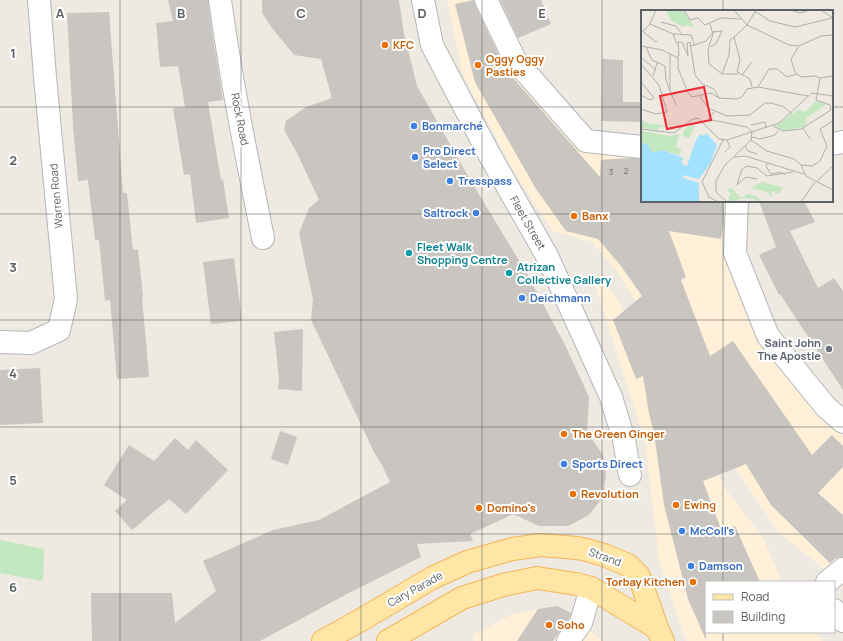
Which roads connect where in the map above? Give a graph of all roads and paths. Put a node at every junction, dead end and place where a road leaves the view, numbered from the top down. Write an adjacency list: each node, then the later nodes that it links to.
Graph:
1 (39, 0): 10 (street, Warren Road)
2 (220, 0): 9 (street, Rock Road)
3 (423, 0): 12 (street, Fleet Street)
4 (486, 0): 7 (street)
5 (843, 142): 6 (street)
6 (833, 144)
7 (641, 146)
8 (737, 202): 11 (street)
9 (263, 238)
10 (0, 342)
11 (843, 422)
12 (630, 475)
13 (512, 549): 19 (main road, Strand); 20 (main road, Cary Parade)
14 (843, 569): 15 (street)
15 (827, 581)
16 (591, 588): 19 (main road, Strand); 21 (main road, Strand); 22 (street)
17 (835, 611): 18 (street)
18 (843, 621)
19 (660, 634)
20 (322, 641)
21 (388, 641)
22 (568, 641)

